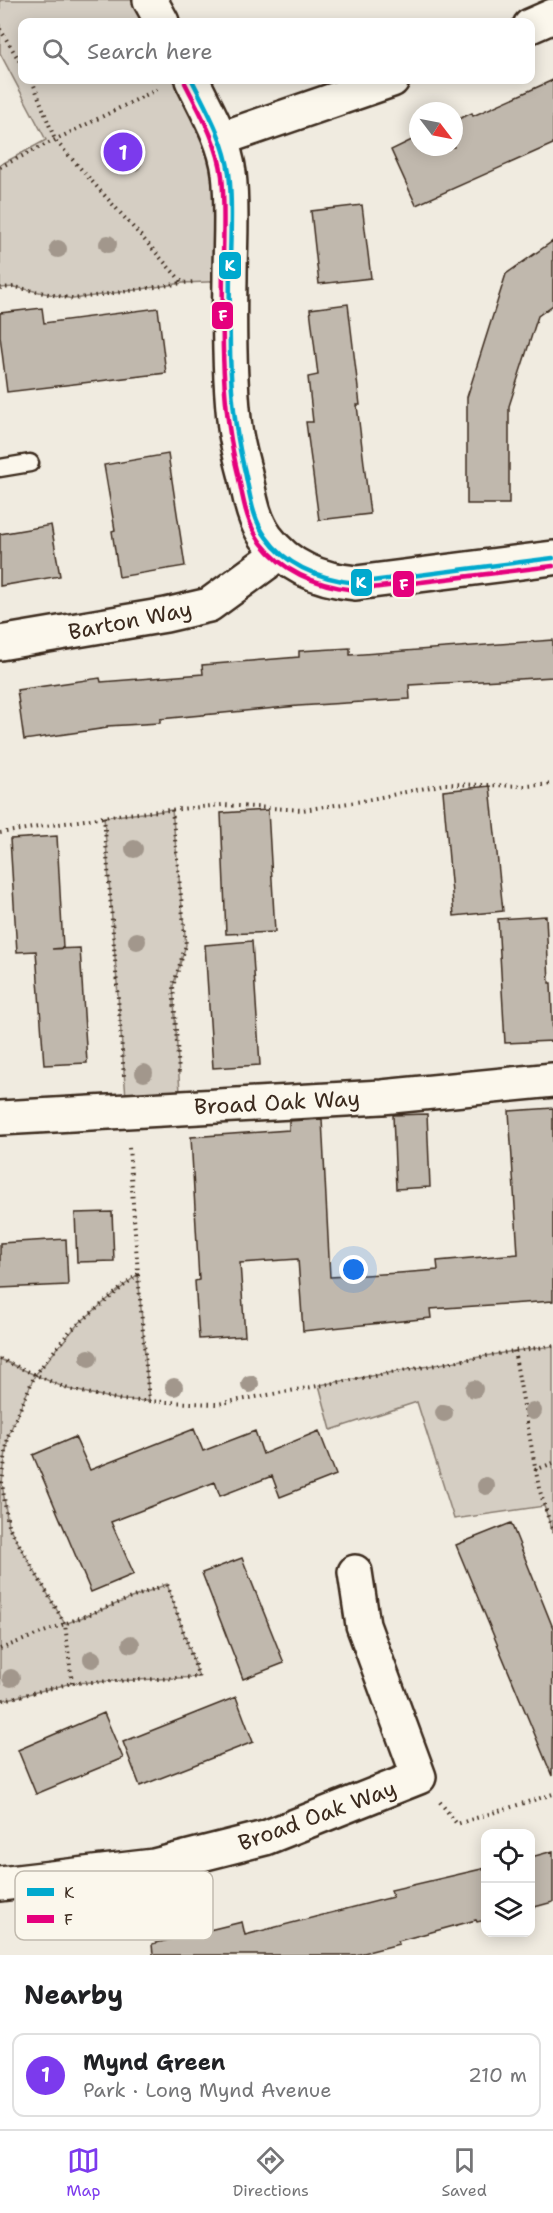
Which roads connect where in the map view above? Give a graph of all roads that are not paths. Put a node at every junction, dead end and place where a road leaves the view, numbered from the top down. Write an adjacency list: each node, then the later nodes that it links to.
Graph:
1 (150, 0): 3 (street)
2 (553, 16): 4 (street)
3 (160, 18)
4 (535, 24)
5 (180, 84): 7 (street)
6 (380, 84): 7 (street)
7 (219, 139): 10 (street)
8 (30, 463): 9 (lane)
9 (0, 468)
10 (278, 552): 11 (street); 12 (street, Barton Way)
11 (553, 558)
12 (0, 643)
13 (553, 1080): 14 (street, Broad Oak Way)
14 (0, 1118)
15 (355, 1572): 16 (street, Broad Oak Way)
16 (111, 1871)
17 (15, 1882): 18 (street, Broad Oak Way)
18 (0, 1884)

